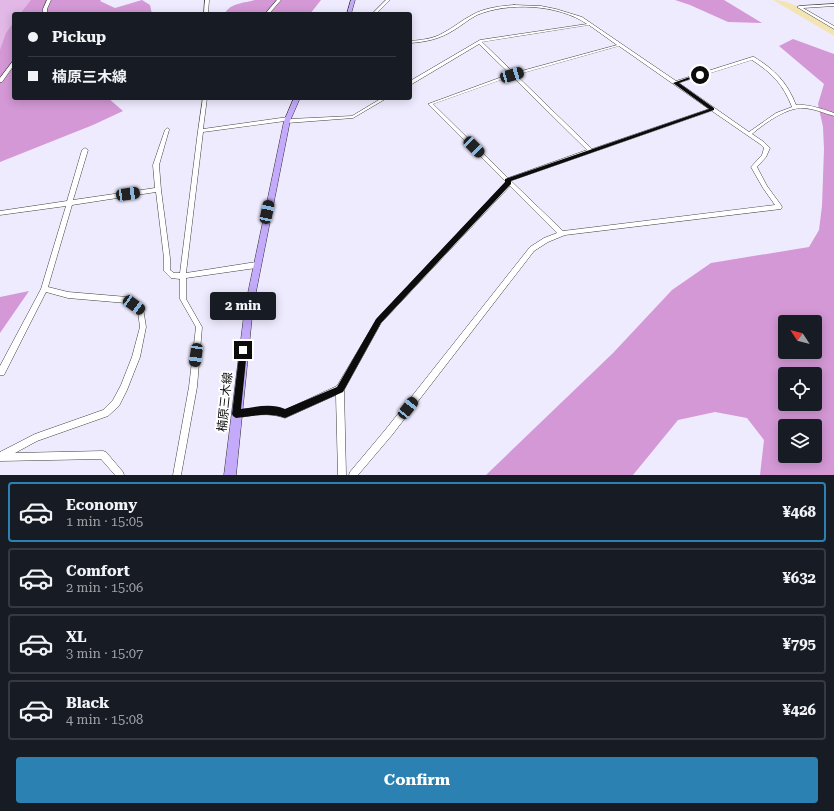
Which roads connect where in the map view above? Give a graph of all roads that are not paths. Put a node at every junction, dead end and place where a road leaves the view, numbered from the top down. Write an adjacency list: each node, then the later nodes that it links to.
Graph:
1 (49, 0): 7 (street)
2 (207, 0): 8 (street)
3 (279, 0): 9 (street)
4 (353, 0): 10 (main road)
5 (388, 0): 11 (street)
6 (834, 4): 13 (street)
7 (45, 12)
8 (206, 12)
9 (269, 12)
10 (350, 12)
11 (376, 12)
12 (591, 24): 14 (street); 15 (street); 16 (street)
13 (834, 28)
14 (479, 42): 18 (street); 20 (street)
15 (412, 43)
16 (620, 45): 18 (street); 21 (street)
17 (12, 65): 19 (street)
18 (512, 75): 33 (street); 34 (street)
19 (0, 81)
20 (412, 82)
21 (675, 83): 25 (street); 26 (street)
22 (205, 100): 30 (street)
23 (296, 100): 28 (main road, 楠原三木線)
24 (382, 100): 28 (street)
25 (794, 107): 27 (street); 31 (street)
26 (713, 109): 31 (street); 33 (street)
27 (834, 115)
28 (287, 120): 30 (street); 39 (main road, 楠原三木線)
29 (167, 130): 35 (street)
30 (200, 131): 40 (street)
31 (749, 134): 38 (street)
32 (85, 150): 36 (street)
33 (591, 151): 34 (street)
34 (508, 181): 38 (street); 43 (street)
35 (158, 190): 36 (street); 40 (street)
36 (70, 203): 37 (street); 41 (street)
37 (0, 213)
38 (562, 234): 50 (street)
39 (256, 265): 40 (street); 44 (main road, 楠原三木線)
40 (183, 276): 47 (street)
41 (44, 289): 42 (street); 45 (street)
42 (1, 372)
43 (340, 389): 44 (street); 49 (street)
44 (236, 414): 48 (main road, 楠原三木線)
45 (0, 456): 46 (street)
46 (120, 475)
47 (177, 475)
48 (230, 475)
49 (342, 475)
50 (353, 475)

